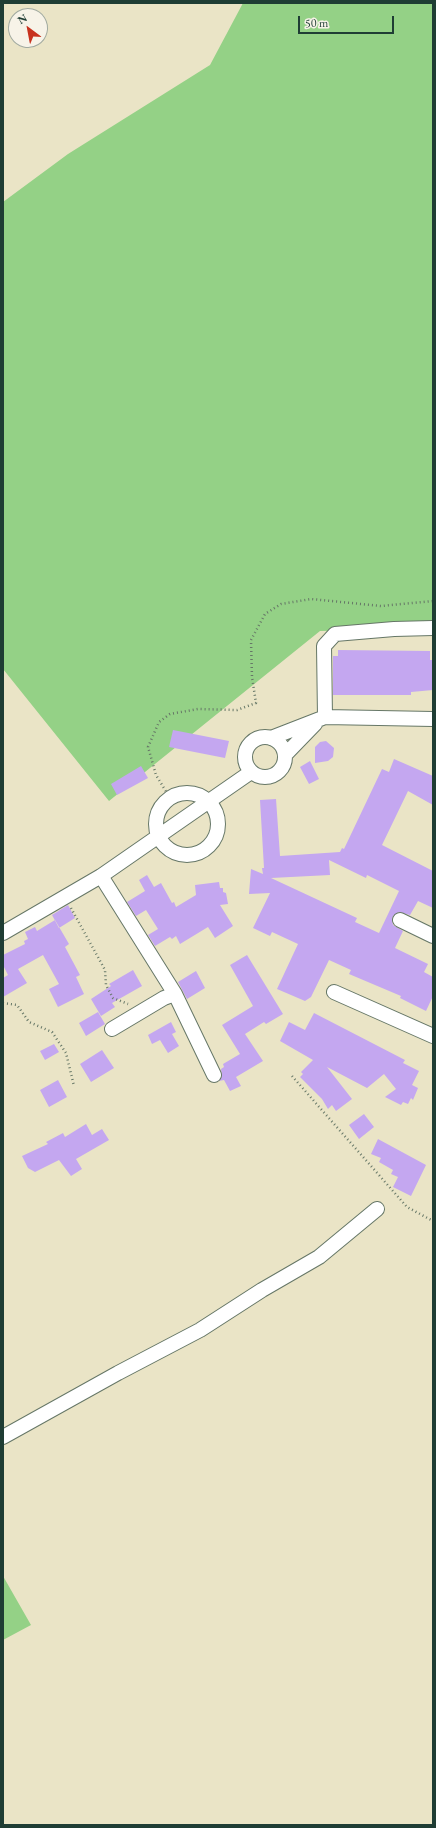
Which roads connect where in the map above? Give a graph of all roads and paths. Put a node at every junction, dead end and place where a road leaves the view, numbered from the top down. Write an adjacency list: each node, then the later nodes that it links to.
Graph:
1 (433, 601): 8 (path)
2 (433, 628): 3 (street)
3 (322, 718): 4 (street); 5 (street); 6 (street)
4 (433, 719)
5 (271, 738): 6 (street); 7 (street)
6 (285, 755): 7 (street)
7 (251, 772): 9 (street)
8 (170, 798): 9 (street); 10 (street)
9 (208, 803): 10 (street); 10 (street)
10 (160, 836): 11 (street)
11 (102, 876): 12 (street); 17 (street)
12 (65, 897): 14 (street); 19 (path)
13 (400, 920): 15 (street)
14 (3, 933)
15 (433, 936)
16 (334, 992): 21 (street)
17 (175, 994): 19 (street); 22 (street)
18 (3, 1003): 24 (path)
19 (146, 1008): 20 (street)
20 (112, 1029)
21 (433, 1036)
22 (214, 1075)
23 (292, 1076): 26 (path)
24 (74, 1086)
25 (377, 1209): 27 (street)
26 (433, 1221)
27 (3, 1437)

